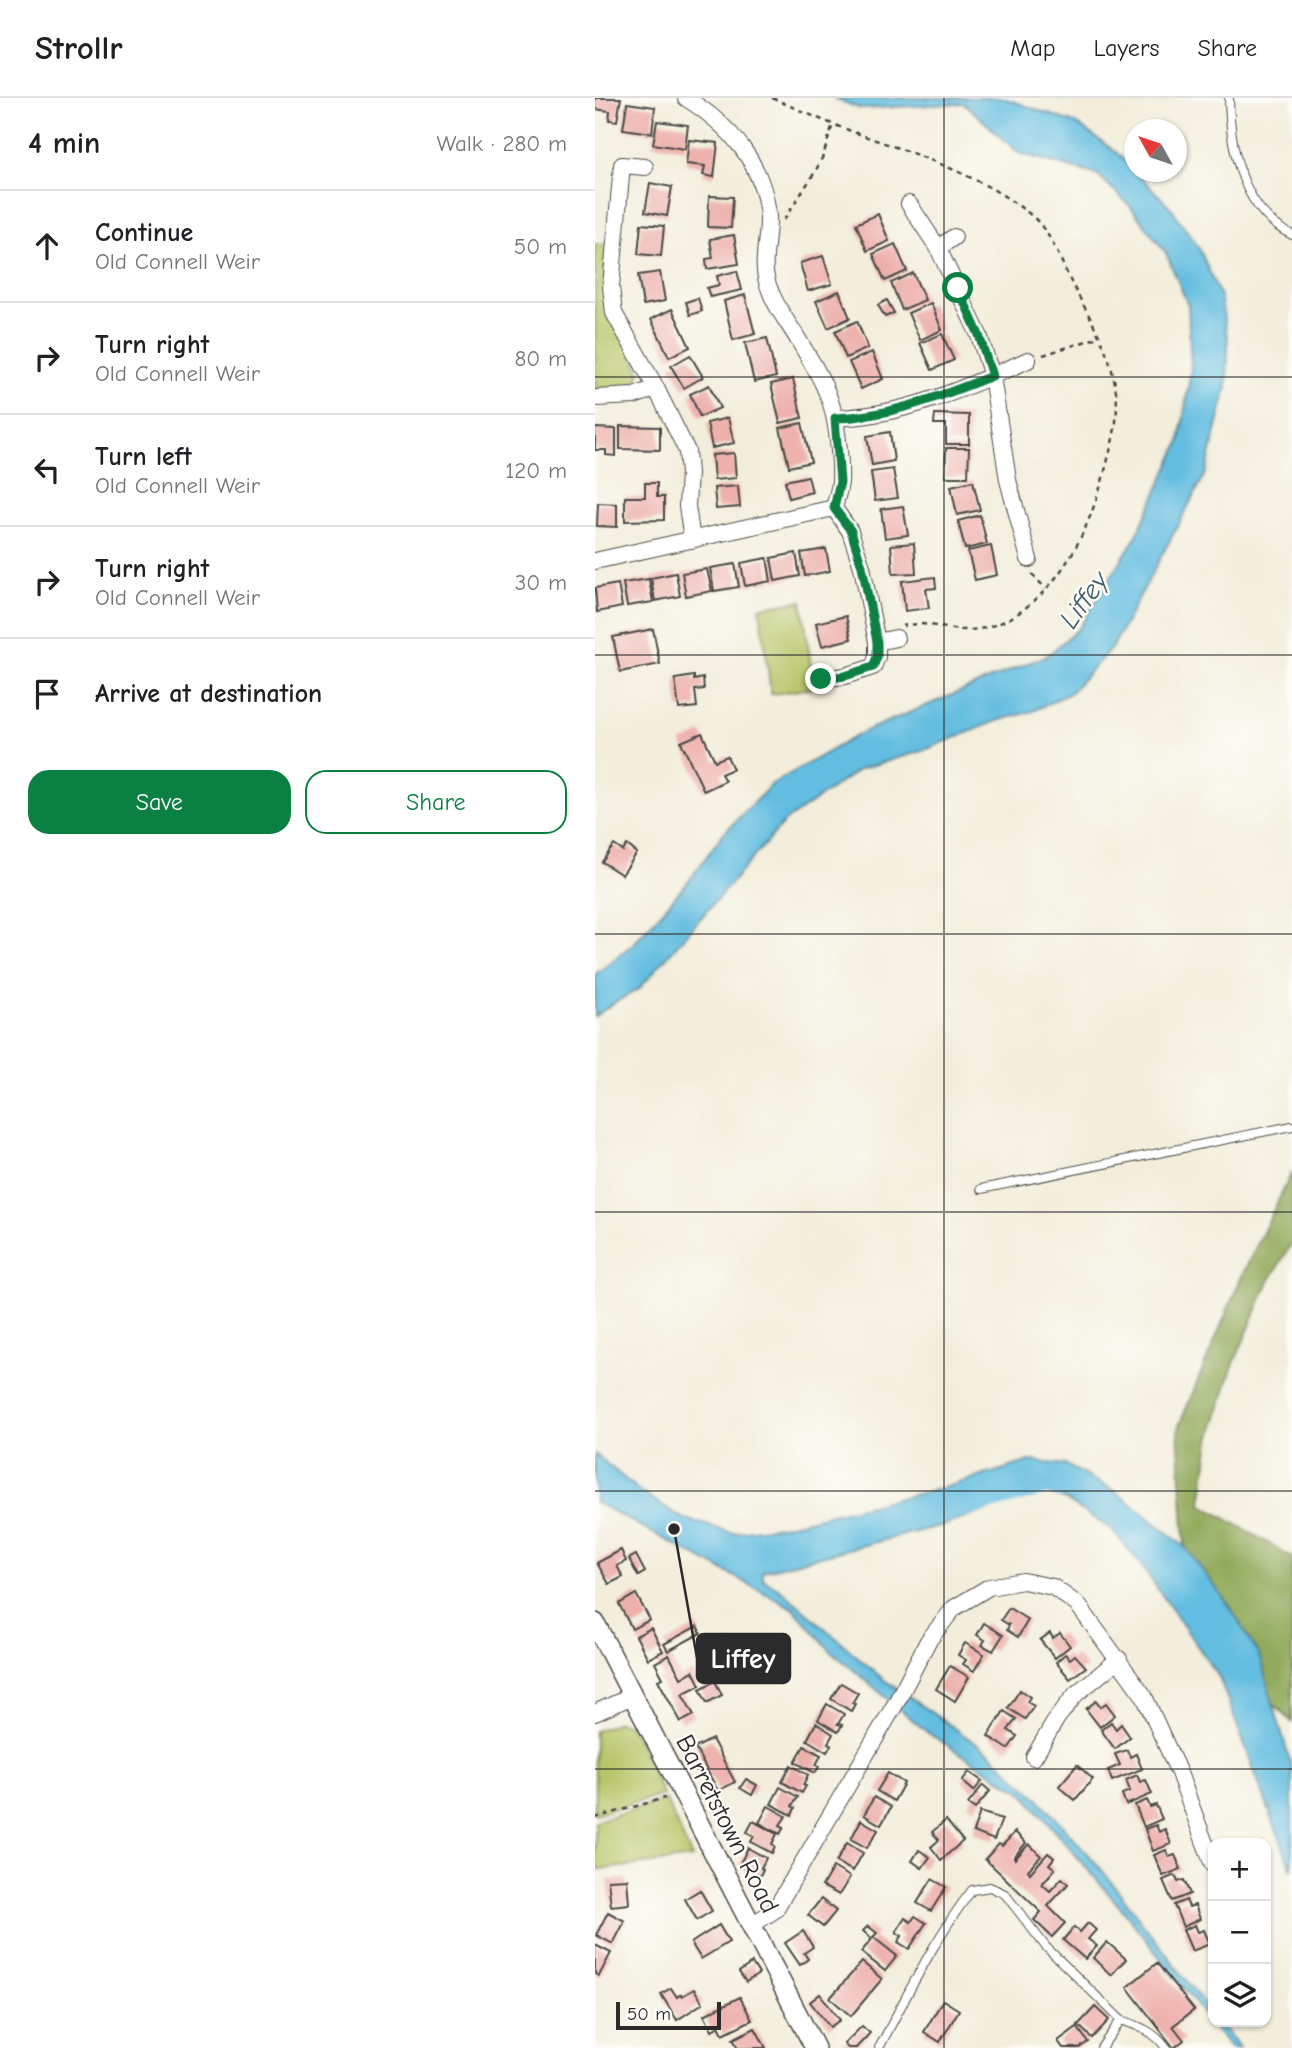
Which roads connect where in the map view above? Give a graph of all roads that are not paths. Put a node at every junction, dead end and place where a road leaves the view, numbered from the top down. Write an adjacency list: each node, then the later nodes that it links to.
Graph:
1 (686, 98): 12 (street)
2 (1229, 98): 5 (lane)
3 (645, 167): 10 (street)
4 (909, 204): 7 (street)
5 (1292, 235)
6 (954, 237): 7 (street)
7 (938, 248): 9 (street)
8 (1028, 360): 9 (street)
9 (992, 376): 12 (street); 15 (street)
10 (656, 388): 11 (street); 16 (street)
11 (595, 398)
12 (835, 418): 13 (street)
13 (834, 508): 16 (street); 20 (street)
14 (1038, 523): 15 (street)
15 (1022, 529): 17 (street)
16 (692, 540): 18 (street)
17 (1029, 559)
18 (595, 561)
19 (896, 638): 20 (street)
20 (877, 642): 21 (street)
21 (821, 679)
22 (1292, 1126): 23 (lane)
23 (981, 1189)
24 (595, 1623): 26 (street, Barretstown Road)
25 (1119, 1660): 28 (street); 29 (street); 30 (street)
26 (632, 1696): 27 (street); 30 (street, Barretstown Road)
27 (595, 1713)
28 (1034, 1757)
29 (1208, 1851)
30 (750, 1926): 32 (street, Barretstown Road)
31 (1121, 2020): 33 (lane); 34 (lane); 35 (lane)
32 (815, 2048)
33 (879, 2048)
34 (1101, 2048)
35 (1166, 2048)

